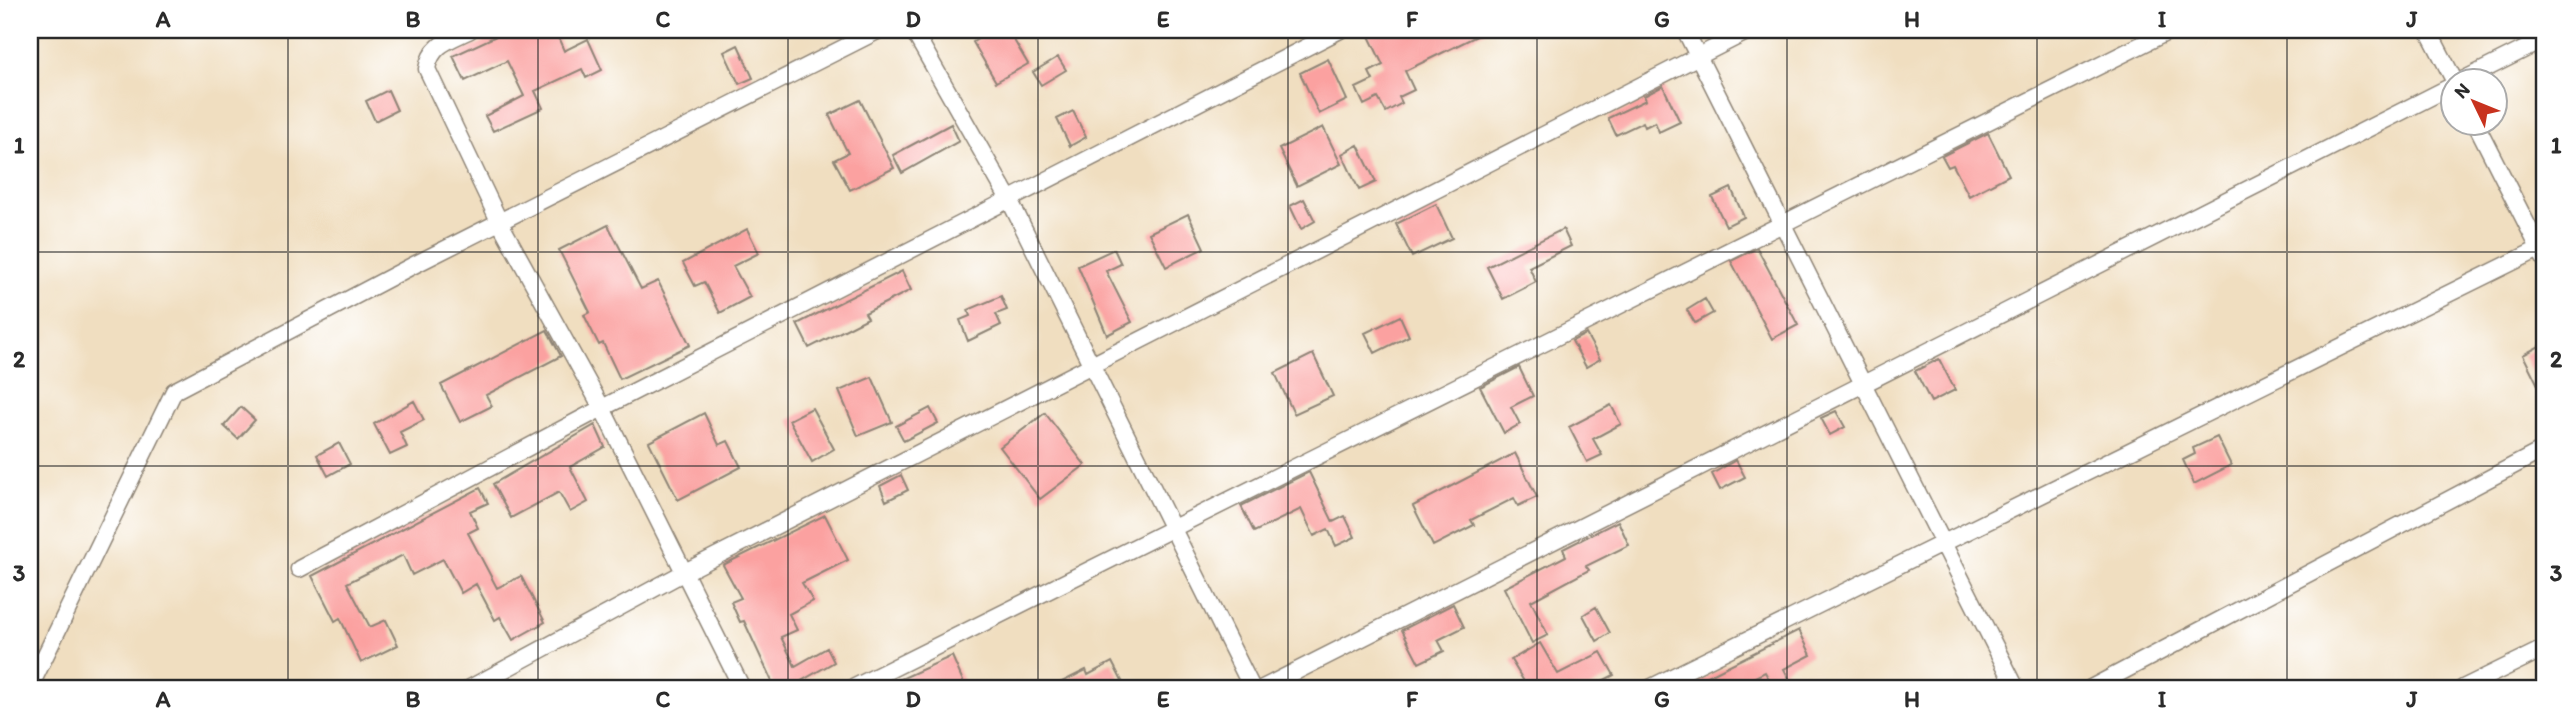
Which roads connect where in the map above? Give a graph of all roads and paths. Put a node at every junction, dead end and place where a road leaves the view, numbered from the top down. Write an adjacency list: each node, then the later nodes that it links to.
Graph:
1 (470, 30): 16 (street)
2 (879, 30): 16 (street)
3 (913, 30): 15 (street)
4 (1340, 30): 15 (street)
5 (1685, 30): 10 (street)
6 (1750, 30): 10 (street)
7 (2171, 30): 17 (street)
8 (2428, 30): 11 (street)
9 (2545, 39): 12 (street)
10 (1698, 55): 17 (street); 19 (street)
11 (2447, 66)
12 (2491, 66)
13 (2438, 93): 20 (street)
14 (2482, 136): 18 (street)
15 (1010, 201): 19 (street); 21 (street)
16 (500, 223): 21 (street); 28 (street)
17 (1782, 223): 20 (street); 23 (street)
18 (2543, 252): 24 (street)
19 (1091, 368): 23 (street); 26 (street)
20 (1863, 383): 24 (street); 33 (street)
21 (603, 408): 25 (street); 26 (street)
22 (2545, 449): 36 (street)
23 (1172, 529): 31 (street); 32 (street)
24 (1943, 544): 34 (street); 35 (street)
25 (299, 569)
26 (683, 573): 29 (street); 30 (street)
27 (2545, 648): 37 (street)
28 (30, 687)
29 (470, 688)
30 (742, 688)
31 (853, 688)
32 (1252, 688)
33 (1263, 688)
34 (1650, 688)
35 (2016, 688)
36 (2091, 688)
37 (2463, 688)

